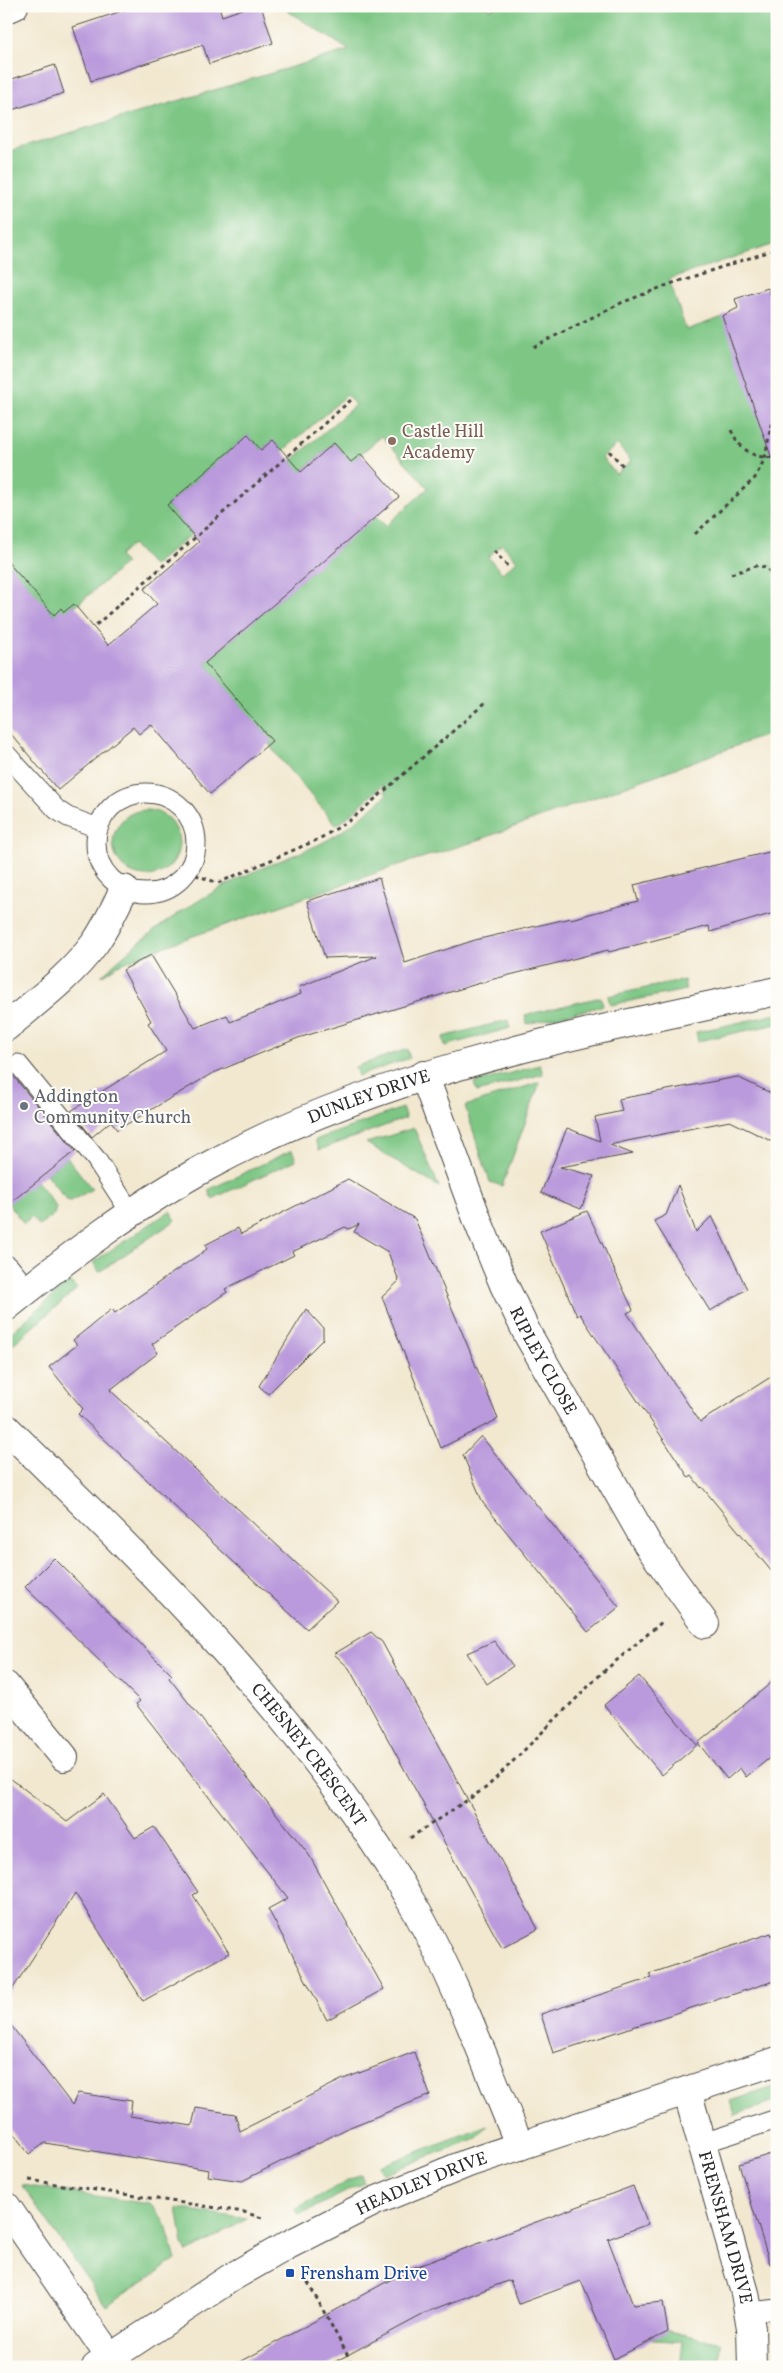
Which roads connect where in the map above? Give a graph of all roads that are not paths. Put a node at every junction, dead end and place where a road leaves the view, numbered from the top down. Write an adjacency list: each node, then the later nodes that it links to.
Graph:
1 (14, 6): 2 (street)
2 (6, 9)
3 (6, 754): 4 (lane)
4 (98, 828): 5 (lane); 5 (lane)
5 (124, 889): 7 (street)
6 (777, 991): 9 (street, DUNLEY DRIVE)
7 (6, 1027)
8 (18, 1064): 10 (lane)
9 (424, 1075): 10 (street, DUNLEY DRIVE); 14 (street, RIPLEY CLOSE)
10 (131, 1213): 12 (street, DUNLEY DRIVE)
11 (6, 1270): 12 (street)
12 (15, 1300)
13 (6, 1428): 21 (street, CHESNEY CRESCENT)
14 (705, 1624)
15 (6, 1686): 16 (street)
16 (64, 1757)
17 (777, 2062): 18 (street, HEADLEY DRIVE)
18 (687, 2091): 20 (street, FRENSHAM DRIVE); 21 (street, HEADLEY DRIVE)
19 (777, 2119): 20 (lane)
20 (703, 2143): 24 (street, FRENSHAM DRIVE)
21 (520, 2146): 25 (street, HEADLEY DRIVE)
22 (6, 2206): 25 (street)
23 (777, 2309): 24 (lane)
24 (749, 2312): 26 (street, FRENSHAM DRIVE)
25 (103, 2362)
26 (752, 2367)

